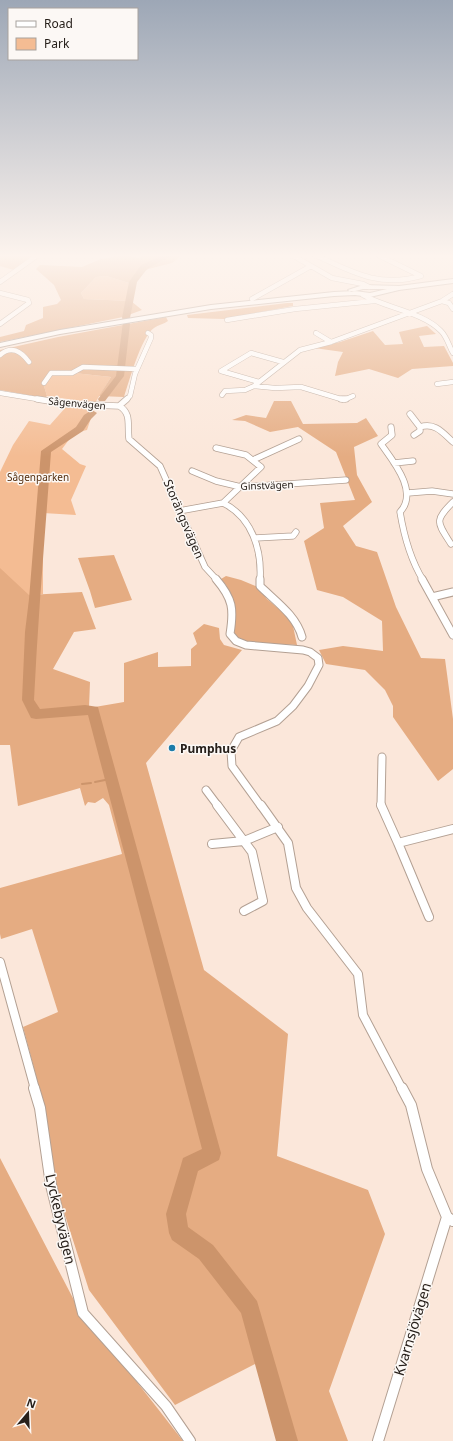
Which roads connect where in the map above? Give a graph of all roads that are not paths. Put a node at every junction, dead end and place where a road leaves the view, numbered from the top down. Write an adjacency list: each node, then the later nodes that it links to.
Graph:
1 (116, 322): 7 (main road)
2 (383, 322): 6 (street)
3 (429, 322): 8 (street)
4 (148, 333): 12 (street, Sågenvägen)
5 (316, 333): 6 (street)
6 (331, 342): 11 (street)
7 (0, 345)
8 (453, 353)
9 (0, 355): 10 (street)
10 (29, 362)
11 (283, 362): 13 (street); 13 (street)
12 (137, 369): 15 (street); 21 (street, Sågenvägen)
13 (259, 382): 17 (street)
14 (453, 382): 16 (street)
15 (44, 383)
16 (436, 384)
17 (254, 386): 19 (street); 20 (street)
18 (0, 393): 21 (street, Sågenvägen)
19 (222, 395)
20 (353, 396)
21 (119, 406): 39 (street, Storängsvägen)
22 (410, 414): 24 (street)
23 (391, 427): 31 (street)
24 (420, 427): 25 (street); 27 (street)
25 (414, 435)
26 (299, 439): 29 (street)
27 (453, 442)
28 (216, 448): 29 (street)
29 (254, 459): 34 (street)
30 (413, 461): 31 (street)
31 (394, 463): 35 (street)
32 (192, 471): 34 (street, Ginstvägen)
33 (346, 480): 34 (street, Ginstvägen)
34 (240, 487): 38 (street)
35 (408, 493): 36 (street); 44 (street)
36 (453, 494)
37 (453, 502): 42 (street)
38 (223, 503): 39 (street); 41 (street)
39 (179, 511): 49 (street, Storängsvägen)
40 (296, 532): 41 (street)
41 (255, 538): 46 (street)
42 (451, 544)
43 (453, 592): 44 (street)
44 (432, 598): 45 (street)
45 (453, 635)
46 (302, 637)
47 (382, 757): 52 (street)
48 (206, 790): 51 (street)
49 (278, 827): 51 (street); 58 (street)
50 (453, 829): 52 (street)
51 (244, 841): 53 (street); 54 (street)
52 (398, 842): 55 (street)
53 (212, 844)
54 (244, 911)
55 (429, 917)
56 (0, 962): 57 (street, Lyckebyvägen)
57 (2, 979): 59 (street, Lyckebyvägen)
58 (450, 1219): 60 (street, Kvarnsjövägen)
59 (190, 1441)
60 (378, 1441)

